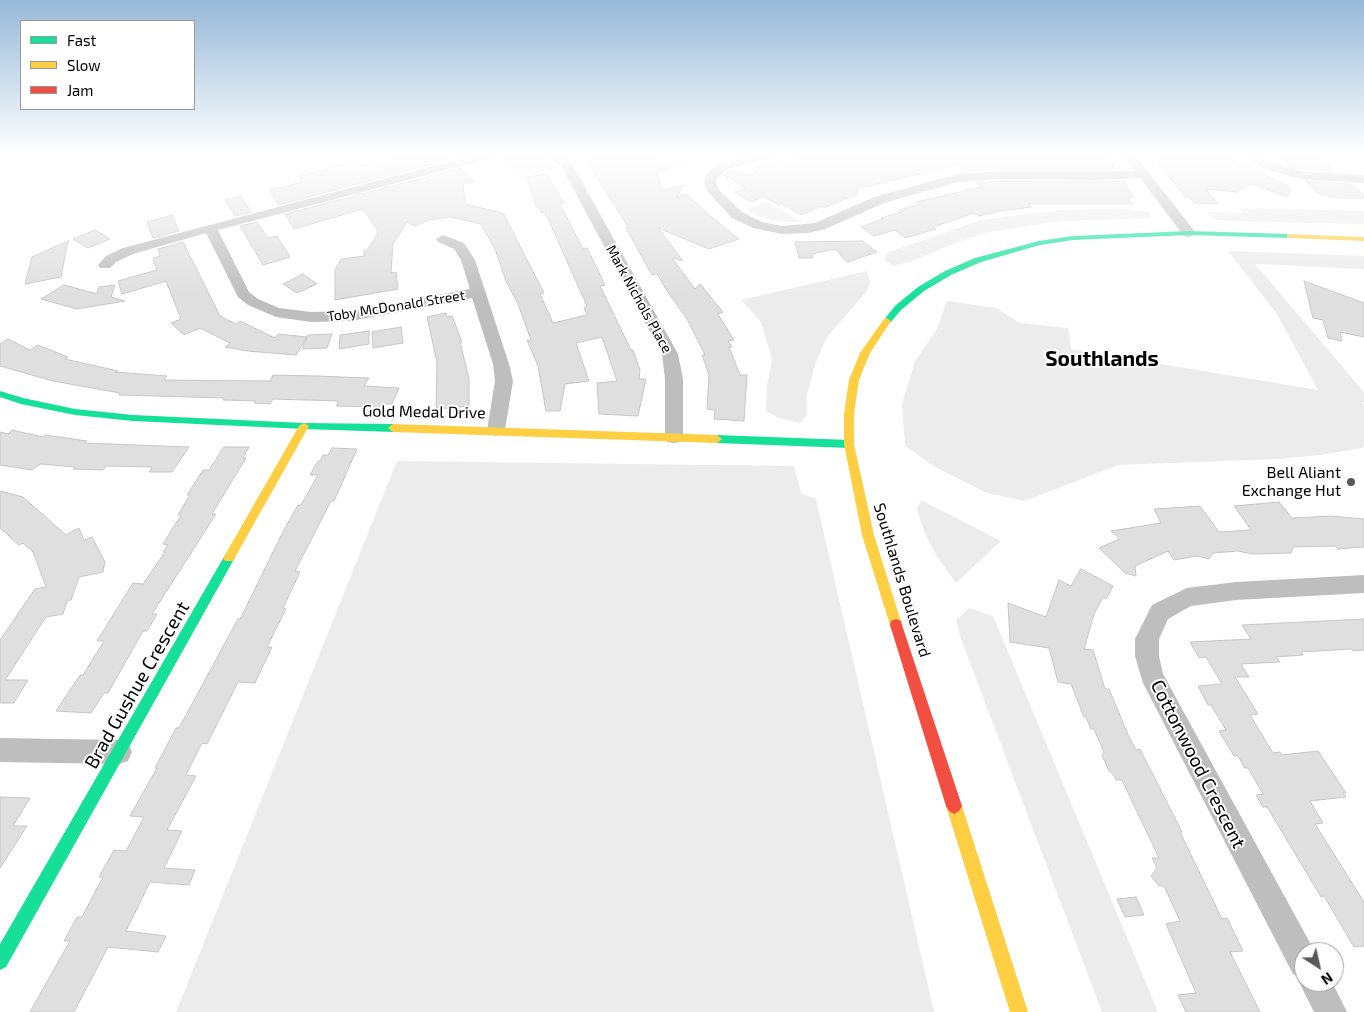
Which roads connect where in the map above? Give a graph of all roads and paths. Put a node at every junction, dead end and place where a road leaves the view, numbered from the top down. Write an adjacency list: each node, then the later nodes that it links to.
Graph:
1 (312, 201): 6 (street)
2 (586, 201): 15 (street, Mark Nichols Place)
3 (723, 201): 4 (street)
4 (875, 201)
5 (1164, 201): 7 (street)
6 (210, 228): 10 (street); 11 (street, Toby McDonald Street)
7 (1189, 233): 9 (main road, Southlands Boulevard); 16 (main road, Southlands Boulevard)
8 (443, 239): 11 (street)
9 (1364, 239)
10 (105, 265)
11 (478, 292): 14 (street)
12 (0, 394): 13 (main road, Gold Medal Drive)
13 (304, 426): 14 (main road, Gold Medal Drive); 19 (main road, Brad Gushue Crescent)
14 (496, 430): 15 (main road, Gold Medal Drive)
15 (674, 437): 16 (main road, Gold Medal Drive)
16 (849, 444): 23 (main road, Southlands Boulevard)
17 (1364, 584): 20 (street, Cottonwood Crescent)
18 (0, 750): 19 (street)
19 (119, 752): 21 (main road, Brad Gushue Crescent)
20 (1294, 945)
21 (0, 961)
22 (1320, 992): 24 (street)
23 (1019, 1012)
24 (1331, 1012)

